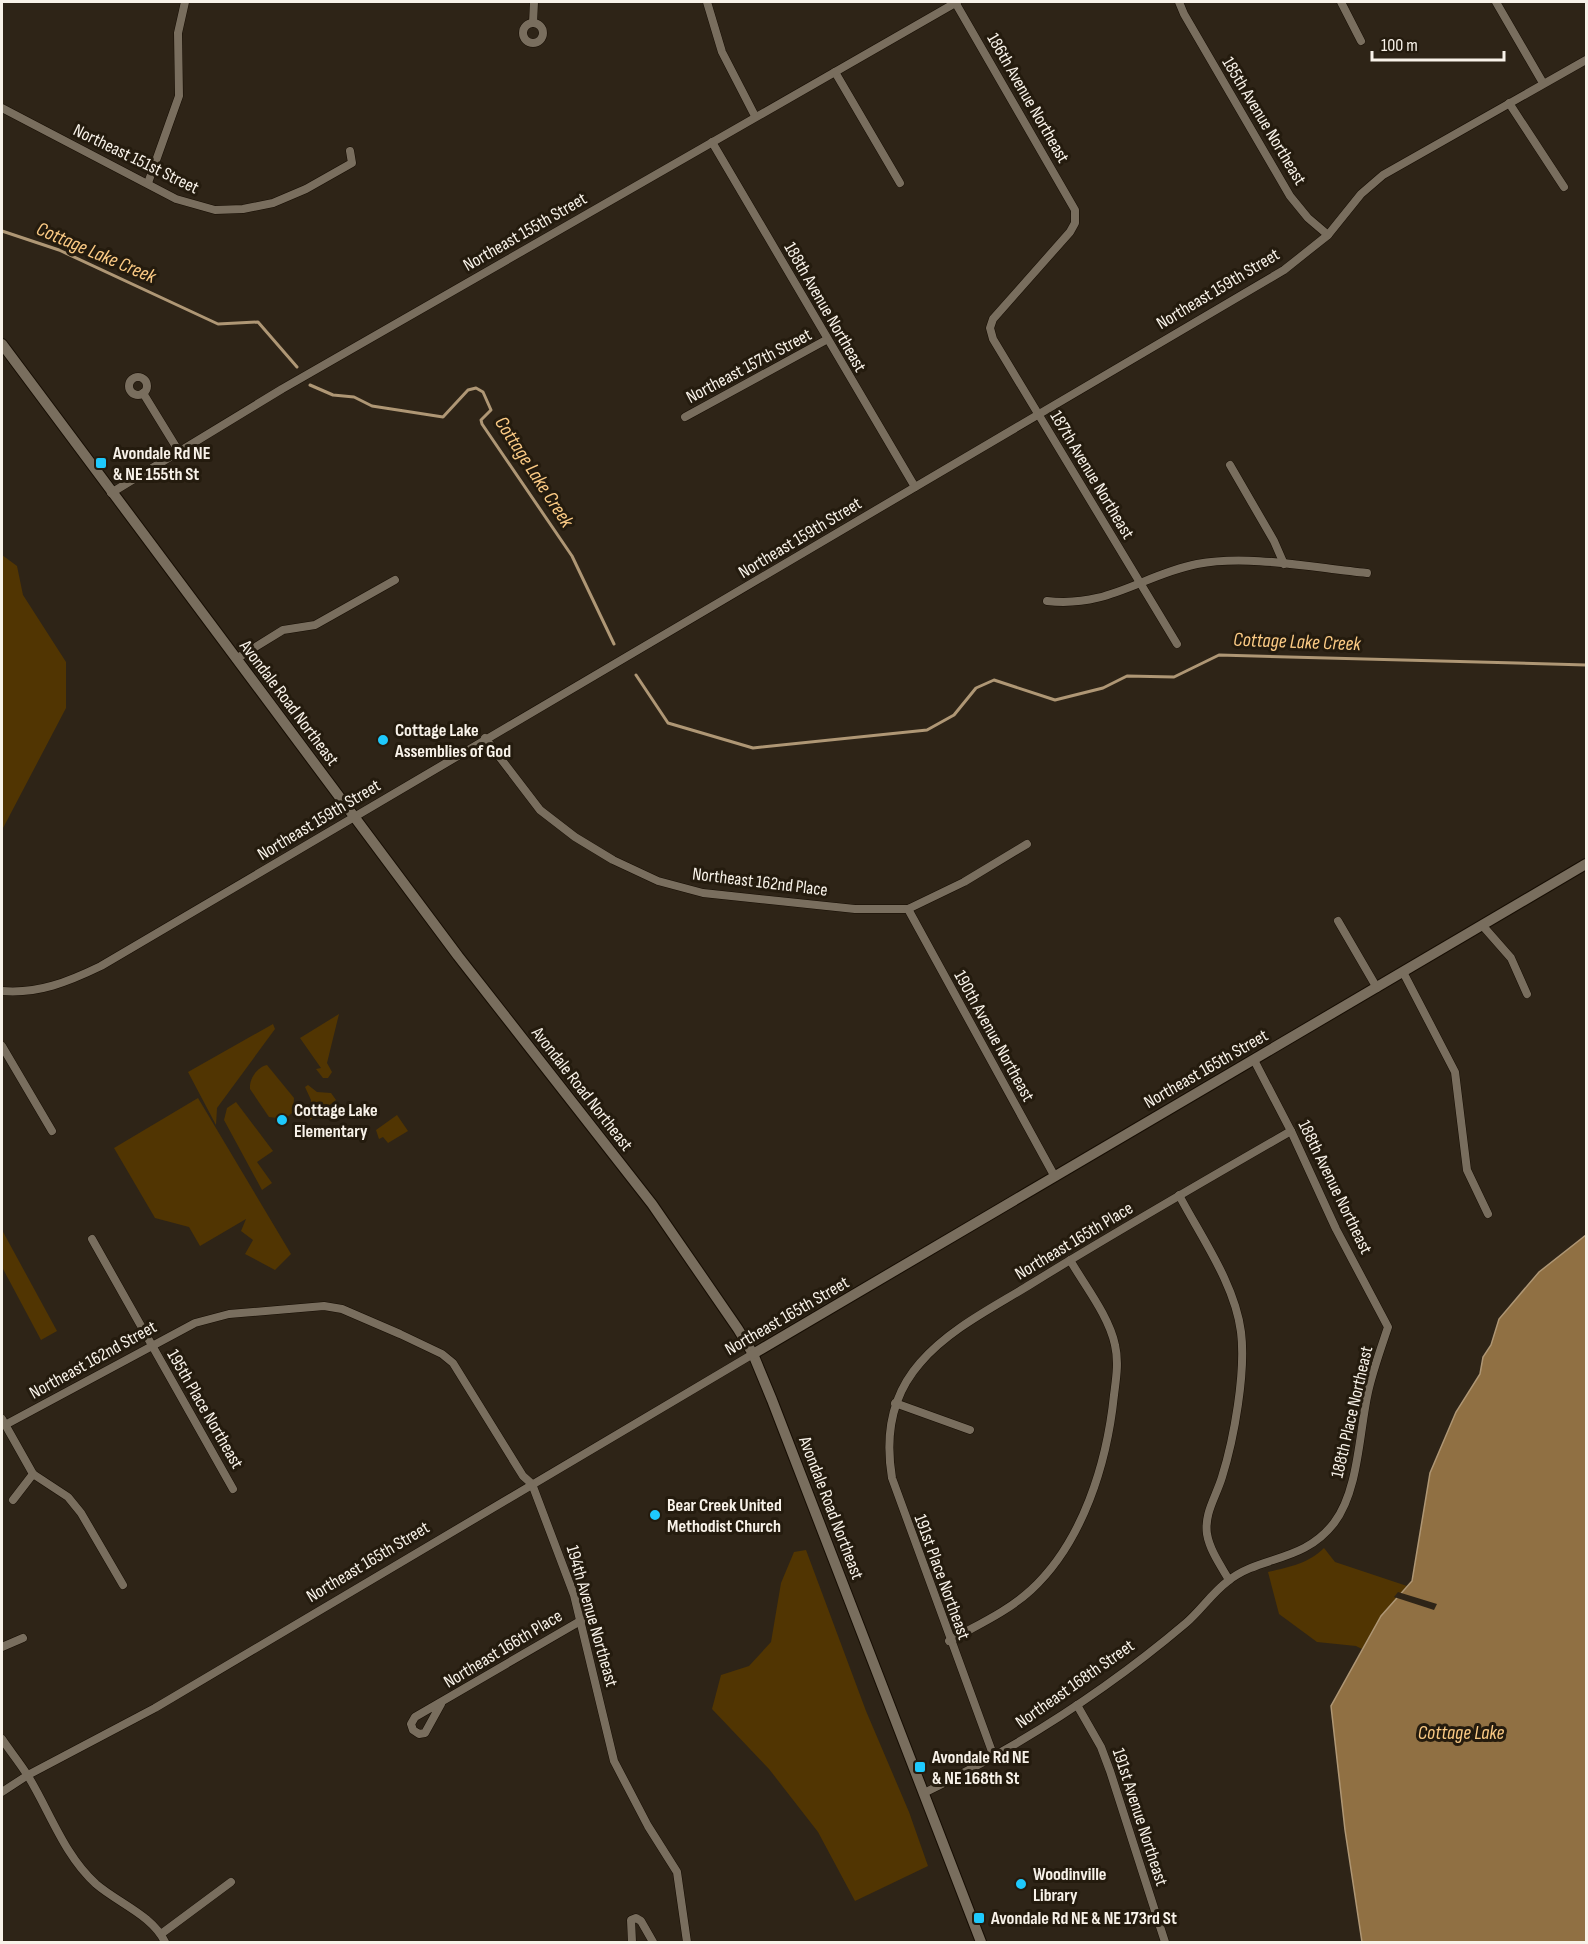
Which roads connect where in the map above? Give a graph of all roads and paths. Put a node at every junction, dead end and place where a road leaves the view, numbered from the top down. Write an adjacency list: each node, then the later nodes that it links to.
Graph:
1 (185, 2): 18 (street)
2 (534, 2): 8 (street)
3 (707, 2): 15 (street)
4 (956, 2): 11 (street, Northeast 155th Street); 22 (street, 186th Avenue Northeast)
5 (1179, 2): 21 (street, 185th Avenue Northeast)
6 (1341, 2): 9 (street)
7 (1497, 2): 12 (street)
8 (534, 23)
9 (1361, 41)
10 (1587, 60): 12 (street, Northeast 159th Street)
11 (835, 72): 15 (street, Northeast 155th Street); 19 (street)
12 (1543, 83): 13 (street, Northeast 159th Street)
13 (1509, 103): 20 (street); 21 (street, Northeast 159th Street)
14 (2, 108): 18 (street, Northeast 151st Street)
15 (755, 116): 16 (street, Northeast 155th Street)
16 (712, 142): 23 (street, 188th Avenue Northeast); 28 (street, Northeast 155th Street)
17 (350, 151): 18 (street, Northeast 151st Street)
18 (148, 183)
19 (900, 183)
20 (1564, 187)
21 (1328, 235): 26 (street, Northeast 159th Street)
22 (993, 319): 26 (street, 187th Avenue Northeast)
23 (826, 340): 27 (street, Northeast 157th Street); 30 (street, 188th Avenue Northeast)
24 (2, 344): 31 (main road, Avondale Road Northeast)
25 (143, 393): 28 (street)
26 (1037, 413): 30 (street, Northeast 159th Street); 35 (street, 187th Avenue Northeast)
27 (685, 417)
28 (178, 450): 31 (street, Northeast 155th Street)
29 (1230, 465): 32 (street)
30 (915, 487): 39 (street, Northeast 159th Street)
31 (111, 493): 38 (main road, Avondale Road Northeast)
32 (1284, 564): 33 (street); 35 (street)
33 (1366, 573)
34 (395, 580): 38 (street)
35 (1141, 585): 36 (street); 37 (street, 187th Avenue Northeast)
36 (1047, 601)
37 (1177, 644)
38 (236, 659): 40 (main road, Avondale Road Northeast)
39 (485, 738): 40 (street, Northeast 159th Street); 43 (street, Northeast 162nd Place)
40 (353, 817): 48 (street, Northeast 159th Street); 62 (main road, Avondale Road Northeast)
41 (1027, 844): 43 (street)
42 (1587, 864): 45 (main road, Northeast 165th Street)
43 (908, 909): 54 (street, 190th Avenue Northeast)
44 (1338, 921): 47 (street)
45 (1482, 925): 46 (main road, Northeast 165th Street); 49 (street)
46 (1403, 972): 47 (main road, Northeast 165th Street); 56 (street)
47 (1377, 988): 51 (main road, Northeast 165th Street)
48 (2, 991)
49 (1527, 994)
50 (2, 1046): 52 (street)
51 (1254, 1060): 53 (street, 188th Avenue Northeast); 54 (main road, Northeast 165th Street)
52 (52, 1131)
53 (1291, 1131): 55 (street, Northeast 165th Place); 60 (street, 188th Avenue Northeast)
54 (1055, 1177): 62 (main road, Northeast 165th Street)
55 (1179, 1195): 58 (street, Northeast 165th Place); 70 (street)
56 (1488, 1214)
57 (92, 1239): 61 (street, 195th Place Northeast)
58 (1070, 1260): 63 (street, Northeast 165th Place); 74 (street)
59 (195, 1323): 61 (street, Northeast 162nd Street); 67 (street, 194th Avenue Northeast)
60 (1388, 1327): 70 (street, 188th Place Northeast)
61 (151, 1344): 64 (street, Northeast 162nd Street); 68 (street, 195th Place Northeast)
62 (753, 1354): 67 (street, Northeast 165th Street); 82 (main road, Avondale Road Northeast)
63 (895, 1403): 65 (street); 74 (street, 191st Place Northeast)
64 (3, 1422): 66 (street)
65 (970, 1430)
66 (33, 1474): 69 (street); 71 (street)
67 (532, 1484): 72 (street, 194th Avenue Northeast); 80 (street, Northeast 165th Street)
68 (233, 1489)
69 (13, 1500)
70 (1229, 1580): 77 (street, Northeast 168th Street)
71 (123, 1585)
72 (582, 1620): 76 (street, Northeast 166th Place); 88 (street, 194th Avenue Northeast)
73 (23, 1638): 75 (street)
74 (950, 1641): 79 (street, 191st Place Northeast)
75 (2, 1647)
76 (441, 1704)
77 (1077, 1705): 79 (street, Northeast 168th Street); 90 (street, 191st Avenue Northeast)
78 (2, 1738): 80 (street)
79 (994, 1757): 82 (street, Northeast 168th Street)
80 (28, 1775): 81 (street, Northeast 165th Street); 84 (street)
81 (2, 1792)
82 (924, 1793): 89 (main road, Avondale Road Northeast)
83 (231, 1882): 84 (street)
84 (161, 1934): 85 (street)
85 (165, 1942)
86 (632, 1942): 87 (street)
87 (653, 1942)
88 (687, 1942)
89 (981, 1942)
90 (1166, 1942)

